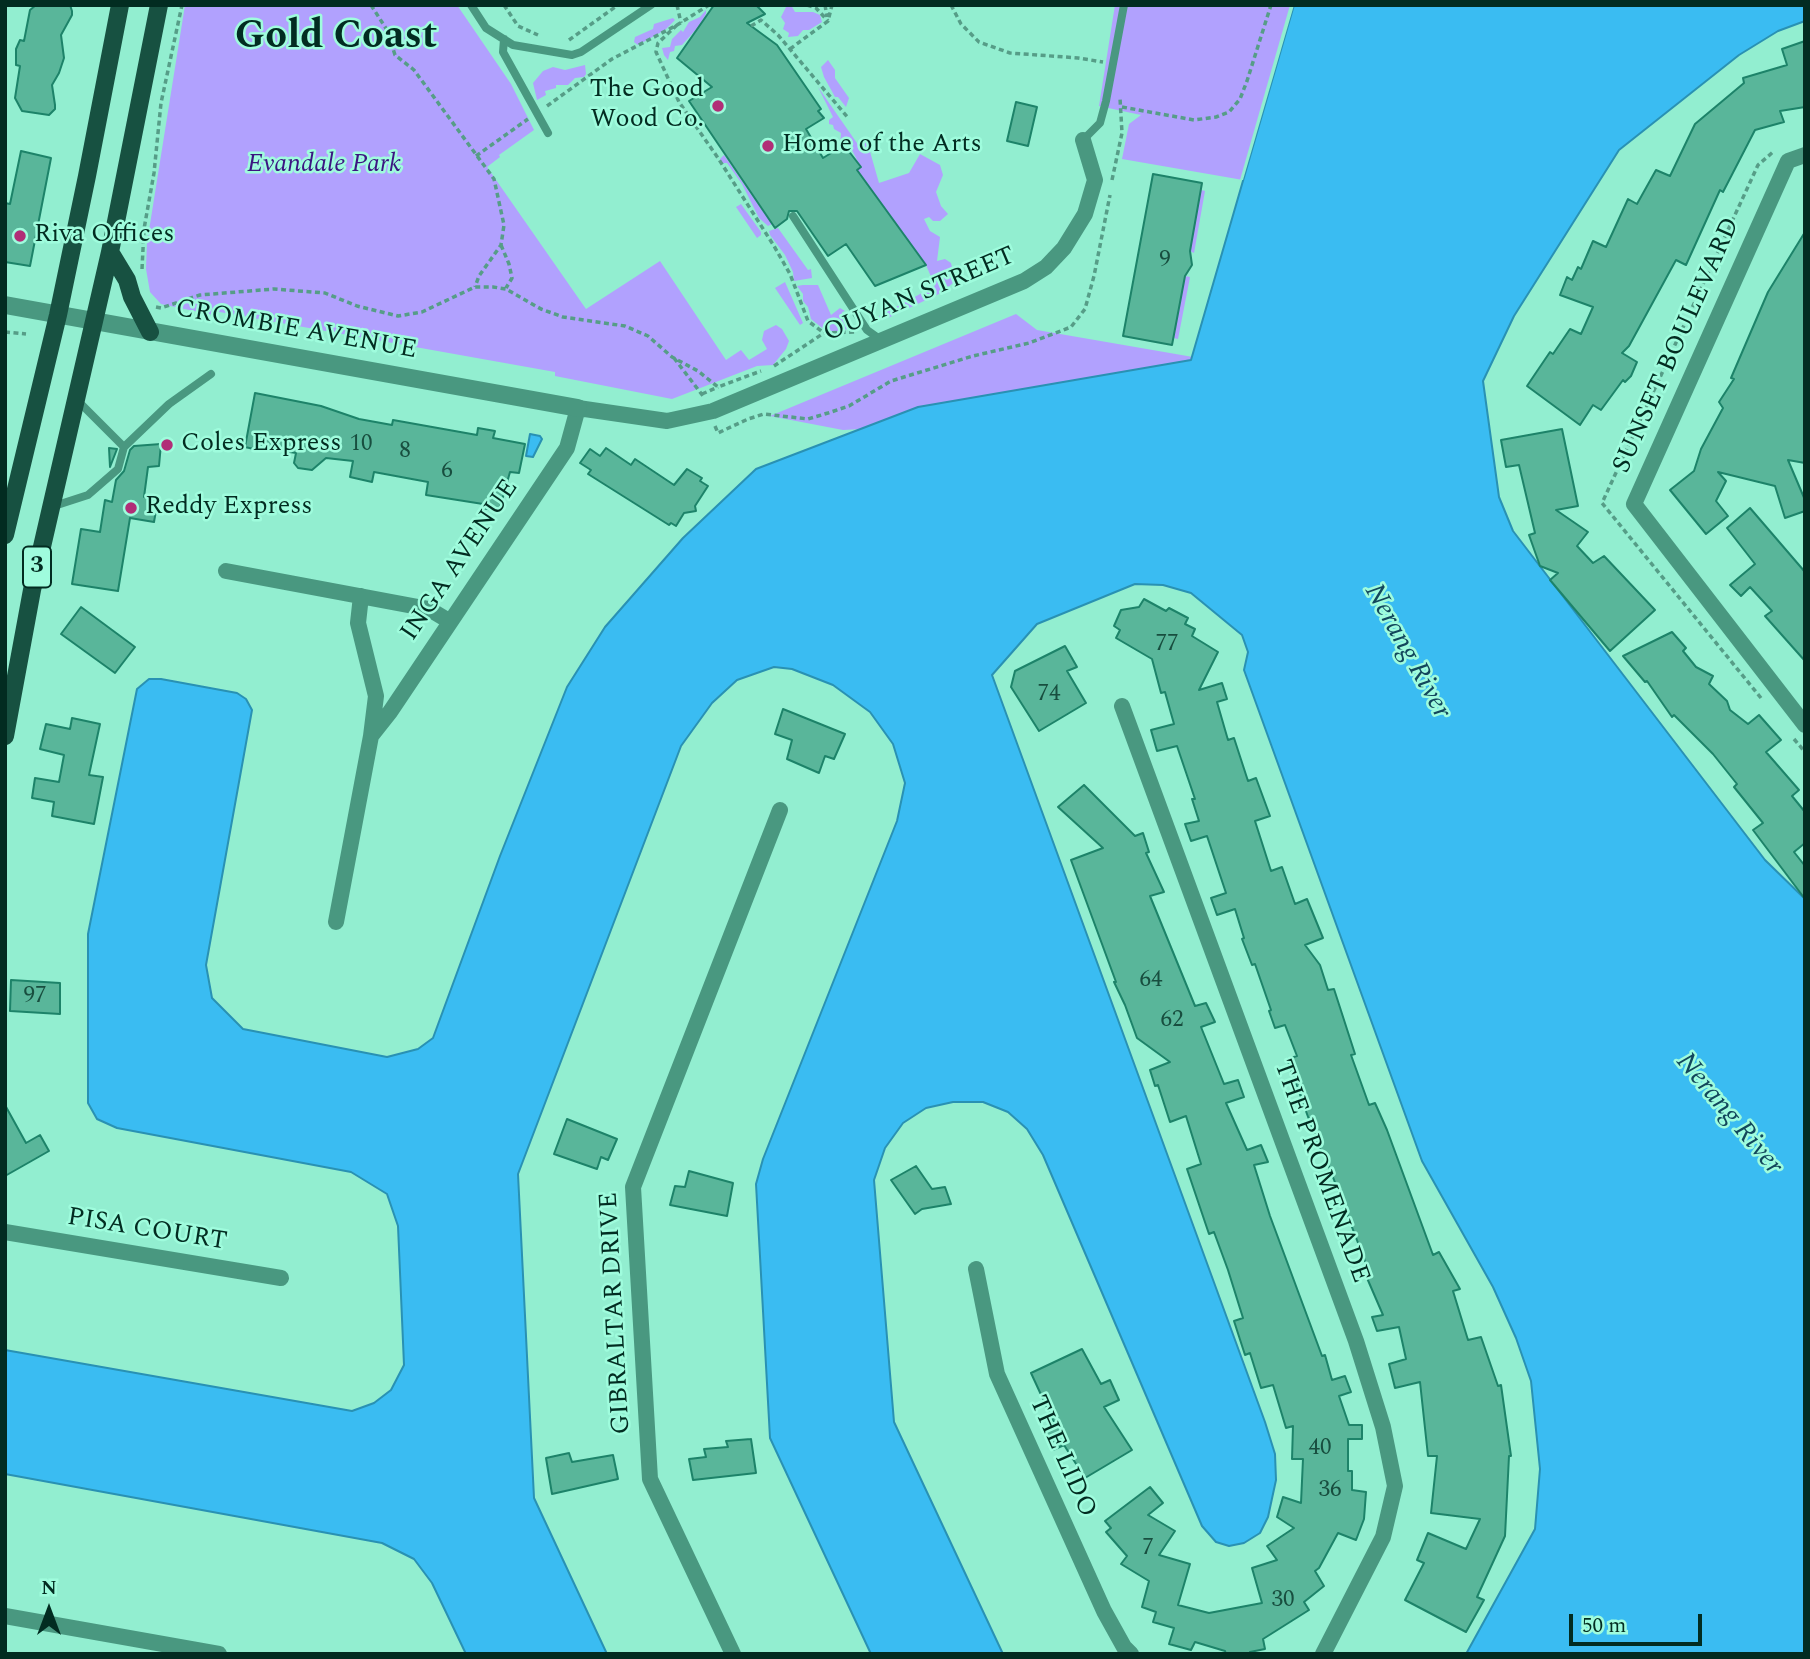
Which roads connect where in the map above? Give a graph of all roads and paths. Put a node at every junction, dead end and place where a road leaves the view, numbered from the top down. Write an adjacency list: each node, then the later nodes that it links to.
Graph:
1 (120, 5): 42 (main road, 3)
2 (159, 5): 36 (main road, 3)
3 (182, 5): 37 (path)
4 (371, 5): 33 (path)
5 (471, 5): 21 (lane)
6 (504, 5): 20 (path)
7 (618, 5): 22 (path)
8 (651, 5): 21 (lane)
9 (677, 5): 18 (path)
10 (709, 5): 18 (path)
11 (807, 5): 17 (path)
12 (825, 5): 17 (path)
13 (832, 5): 17 (path)
14 (951, 5): 24 (path)
15 (1124, 5): 24 (lane, OUYAN STREET)
16 (1271, 5): 26 (path)
17 (828, 21): 23 (path)
18 (679, 24): 25 (path); 48 (path)
19 (751, 26): 23 (path)
20 (543, 37)
21 (503, 39): 29 (lane)
22 (557, 39)
23 (790, 49): 28 (path)
24 (1113, 64): 30 (lane, OUYAN STREET)
25 (545, 107)
26 (1122, 107)
27 (528, 120): 33 (path)
28 (849, 120)
29 (548, 133)
30 (1083, 140): 49 (street, OUYAN STREET)
31 (1783, 149): 63 (path)
32 (1805, 155): 65 (street, SUNSET BOULEVARD)
33 (476, 156): 35 (path)
34 (793, 216): 44 (lane)
35 (501, 245): 38 (path); 39 (path)
36 (110, 252): 43 (main road, 3); 46 (main road)
37 (143, 281)
38 (475, 287): 39 (path); 41 (path)
39 (506, 289): 53 (path)
40 (5, 305): 42 (street, CROMBIE AVENUE)
41 (153, 306)
42 (58, 314): 43 (street, CROMBIE AVENUE); 59 (main road, 3)
43 (94, 321): 46 (street, CROMBIE AVENUE); 55 (main road, 3)
44 (867, 330): 48 (path); 49 (lane)
45 (5, 332): 47 (path)
46 (150, 332): 56 (street, CROMBIE AVENUE)
47 (26, 334)
48 (824, 334): 50 (path)
49 (881, 340): 56 (street, OUYAN STREET)
50 (773, 368)
51 (762, 371): 53 (path)
52 (211, 374): 57 (lane)
53 (718, 387): 54 (path)
54 (702, 394)
55 (76, 399): 57 (lane); 58 (main road, 3)
56 (578, 408): 62 (street, INGA AVENUE)
57 (124, 447): 58 (lane)
58 (51, 507): 67 (main road, 3)
59 (5, 535)
60 (226, 571): 61 (street)
61 (360, 596): 62 (street); 68 (street, INGA AVENUE)
62 (449, 621): 68 (street, INGA AVENUE)
63 (1761, 698)
64 (1122, 706): 79 (street, THE PROMENADE)
65 (1805, 724)
66 (1787, 730): 69 (path)
67 (5, 736)
68 (371, 736): 71 (street, INGA AVENUE)
69 (1805, 752)
70 (780, 810): 77 (street, GIBRALTAR DRIVE)
71 (336, 922)
72 (5, 1232): 74 (street, PISA COURT)
73 (976, 1269): 78 (street, THE LIDO)
74 (281, 1278)
75 (5, 1616): 76 (street)
76 (219, 1654)
77 (733, 1654)
78 (1131, 1654)
79 (1323, 1654)

